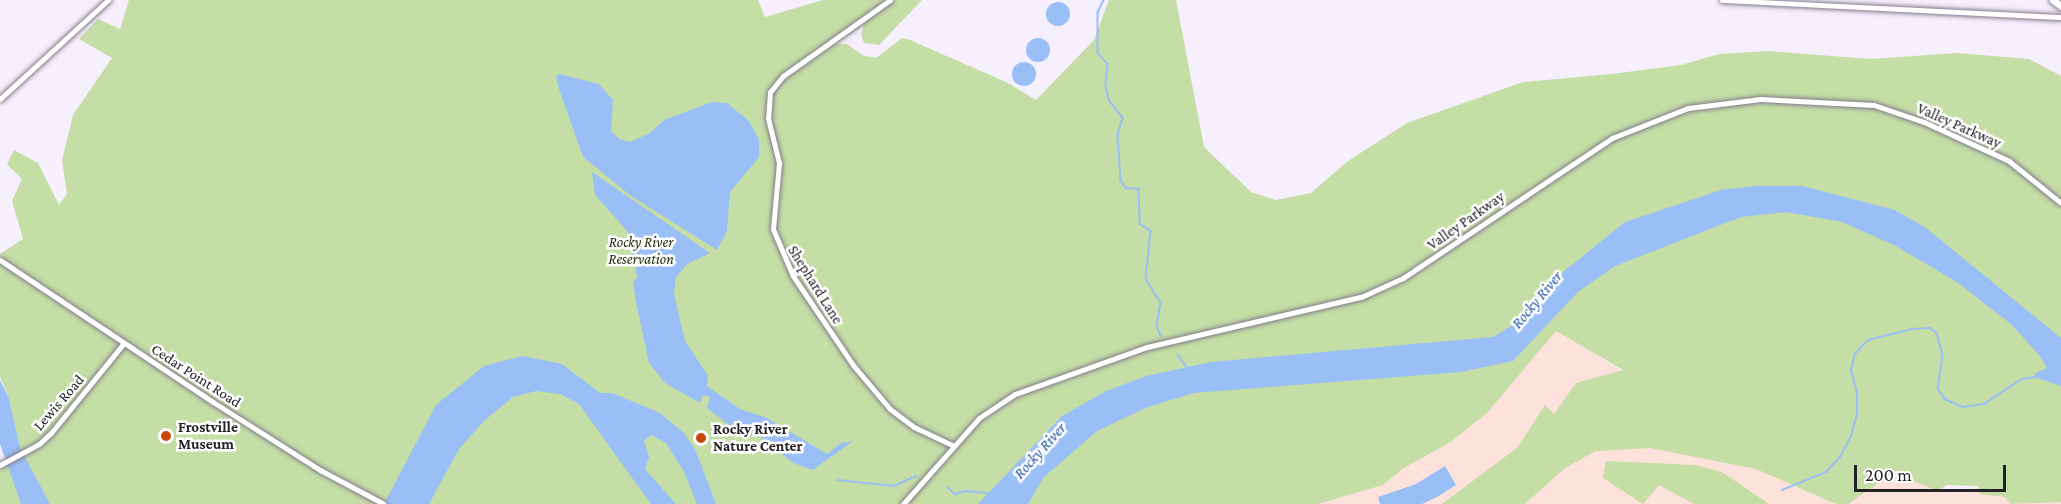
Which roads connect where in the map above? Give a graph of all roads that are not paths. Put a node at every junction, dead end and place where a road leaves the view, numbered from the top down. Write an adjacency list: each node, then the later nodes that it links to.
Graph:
1 (108, 0): 7 (street)
2 (890, 0): 11 (street, Shephard Lane)
3 (1722, 0): 6 (street)
4 (2053, 0): 5 (main road)
5 (2061, 6)
6 (2061, 17)
7 (0, 99)
8 (2061, 203): 11 (street, Valley Parkway)
9 (0, 260): 10 (street, Cedar Point Road)
10 (124, 343): 12 (street, Lewis Road); 13 (street, Cedar Point Road)
11 (952, 445): 14 (street, Valley Parkway)
12 (0, 465)
13 (384, 504)
14 (903, 504)

